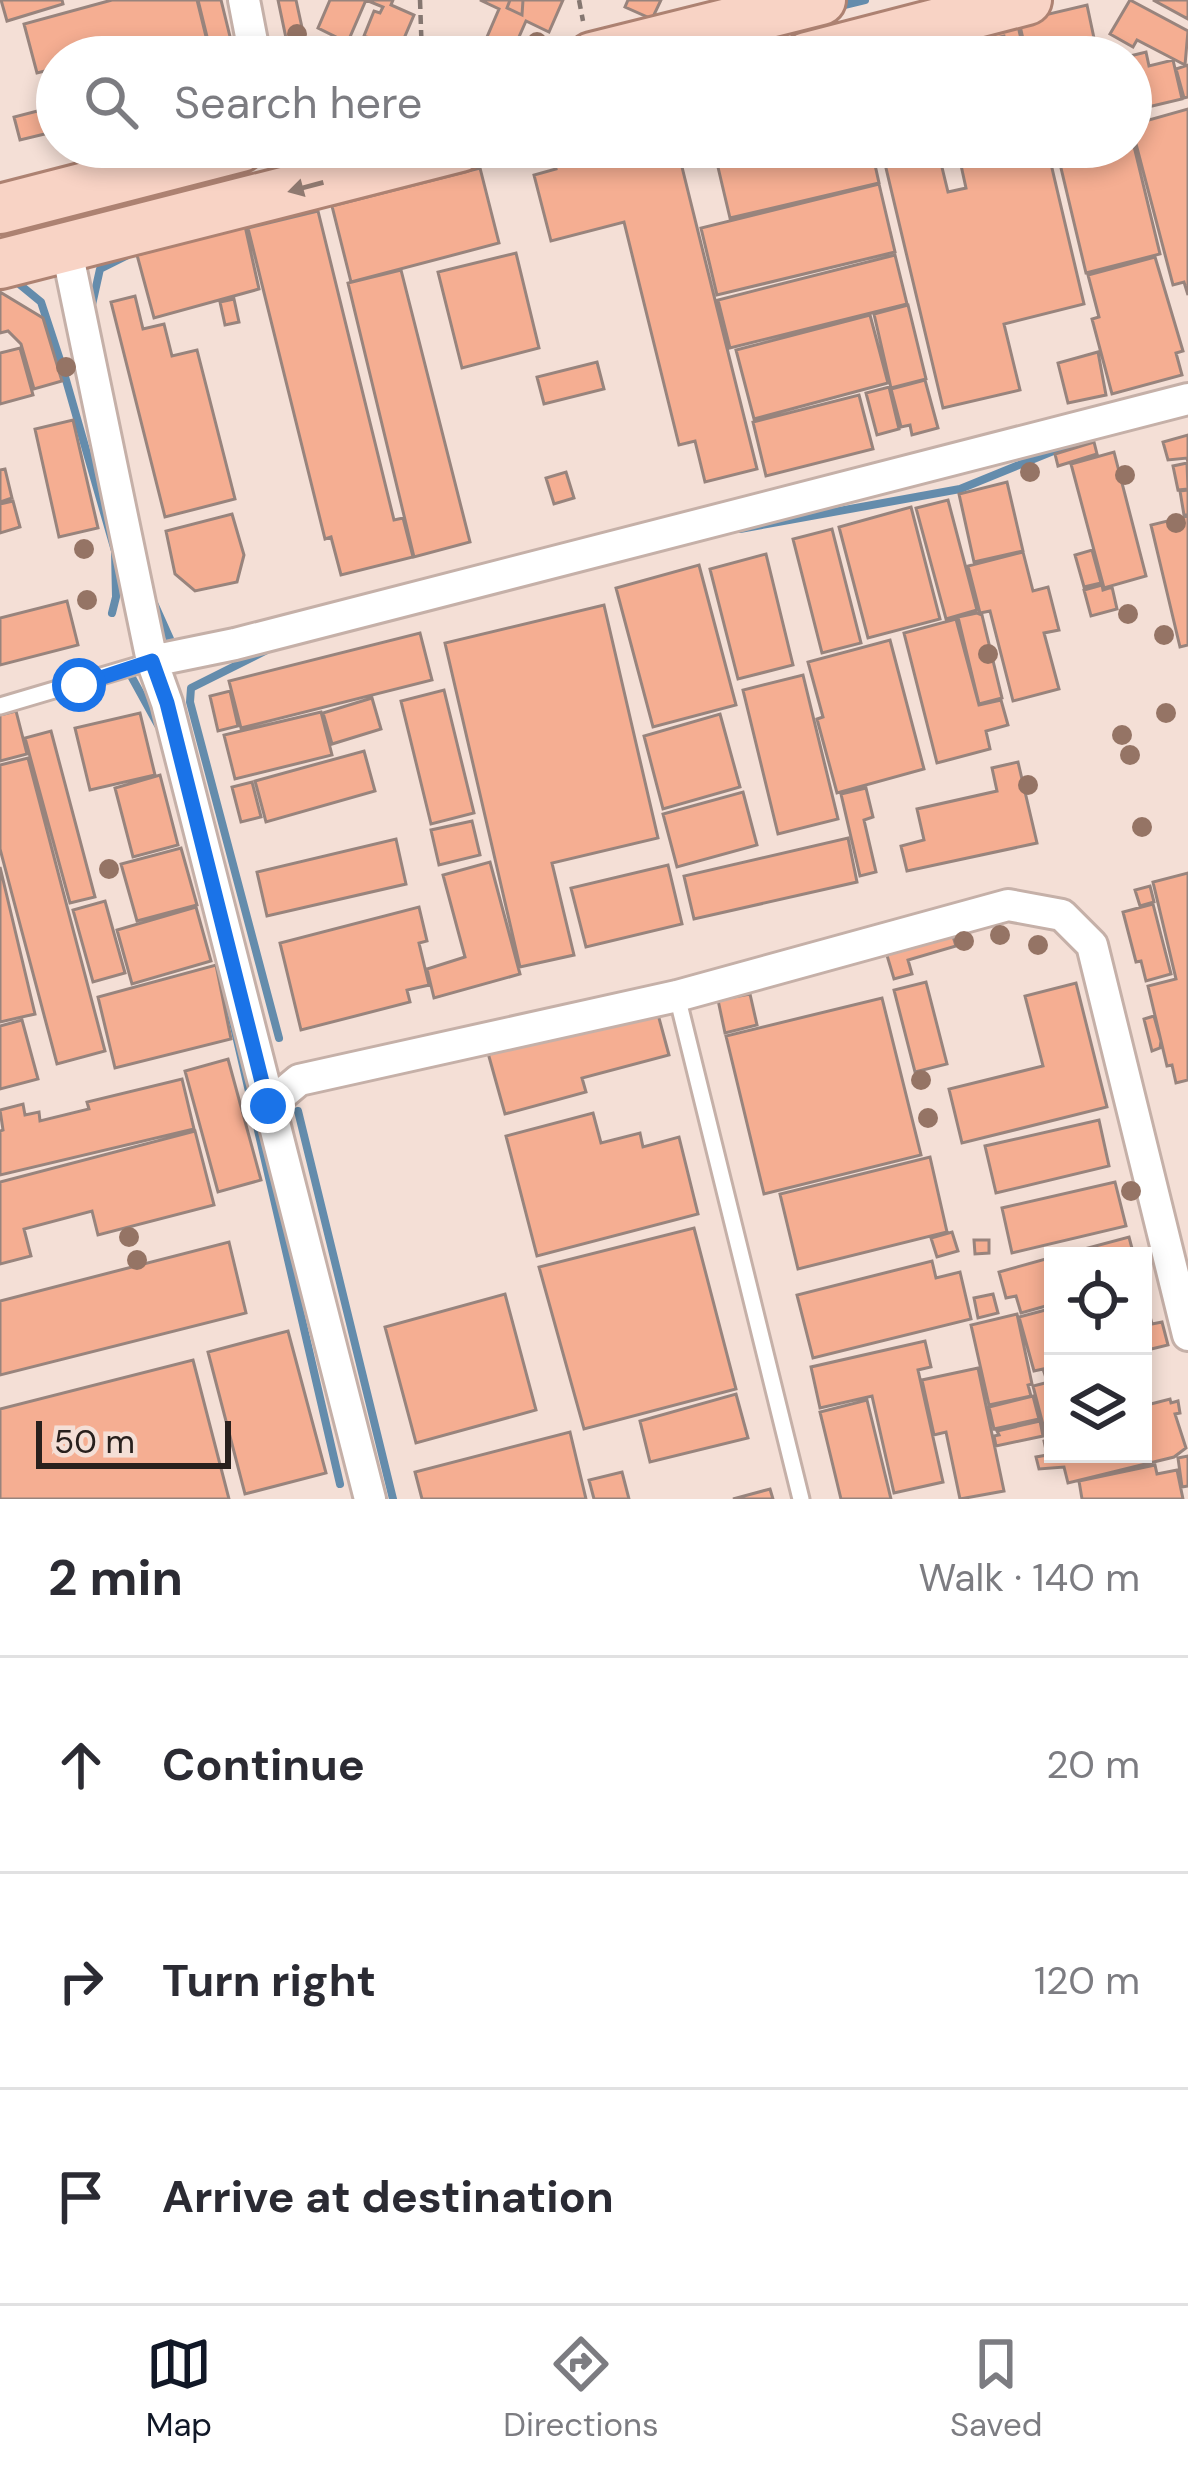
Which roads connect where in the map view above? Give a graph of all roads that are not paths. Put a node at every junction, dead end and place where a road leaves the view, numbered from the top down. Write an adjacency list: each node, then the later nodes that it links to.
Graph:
1 (244, 0): 4 (street)
2 (821, 0): 5 (main road)
3 (1027, 0): 6 (main road)
4 (251, 36)
5 (676, 36)
6 (888, 36)
7 (158, 168): 9 (main road)
8 (376, 168): 10 (main road, one-way to 10)
9 (0, 208)
10 (66, 246): 11 (main road); 13 (street)
11 (0, 264)
12 (1188, 399): 13 (street)
13 (152, 661): 14 (lane); 16 (street)
14 (0, 706)
15 (677, 996): 16 (street); 17 (street); 19 (lane)
16 (268, 1106): 18 (street)
17 (1188, 1335)
18 (370, 1499)
19 (801, 1499)

